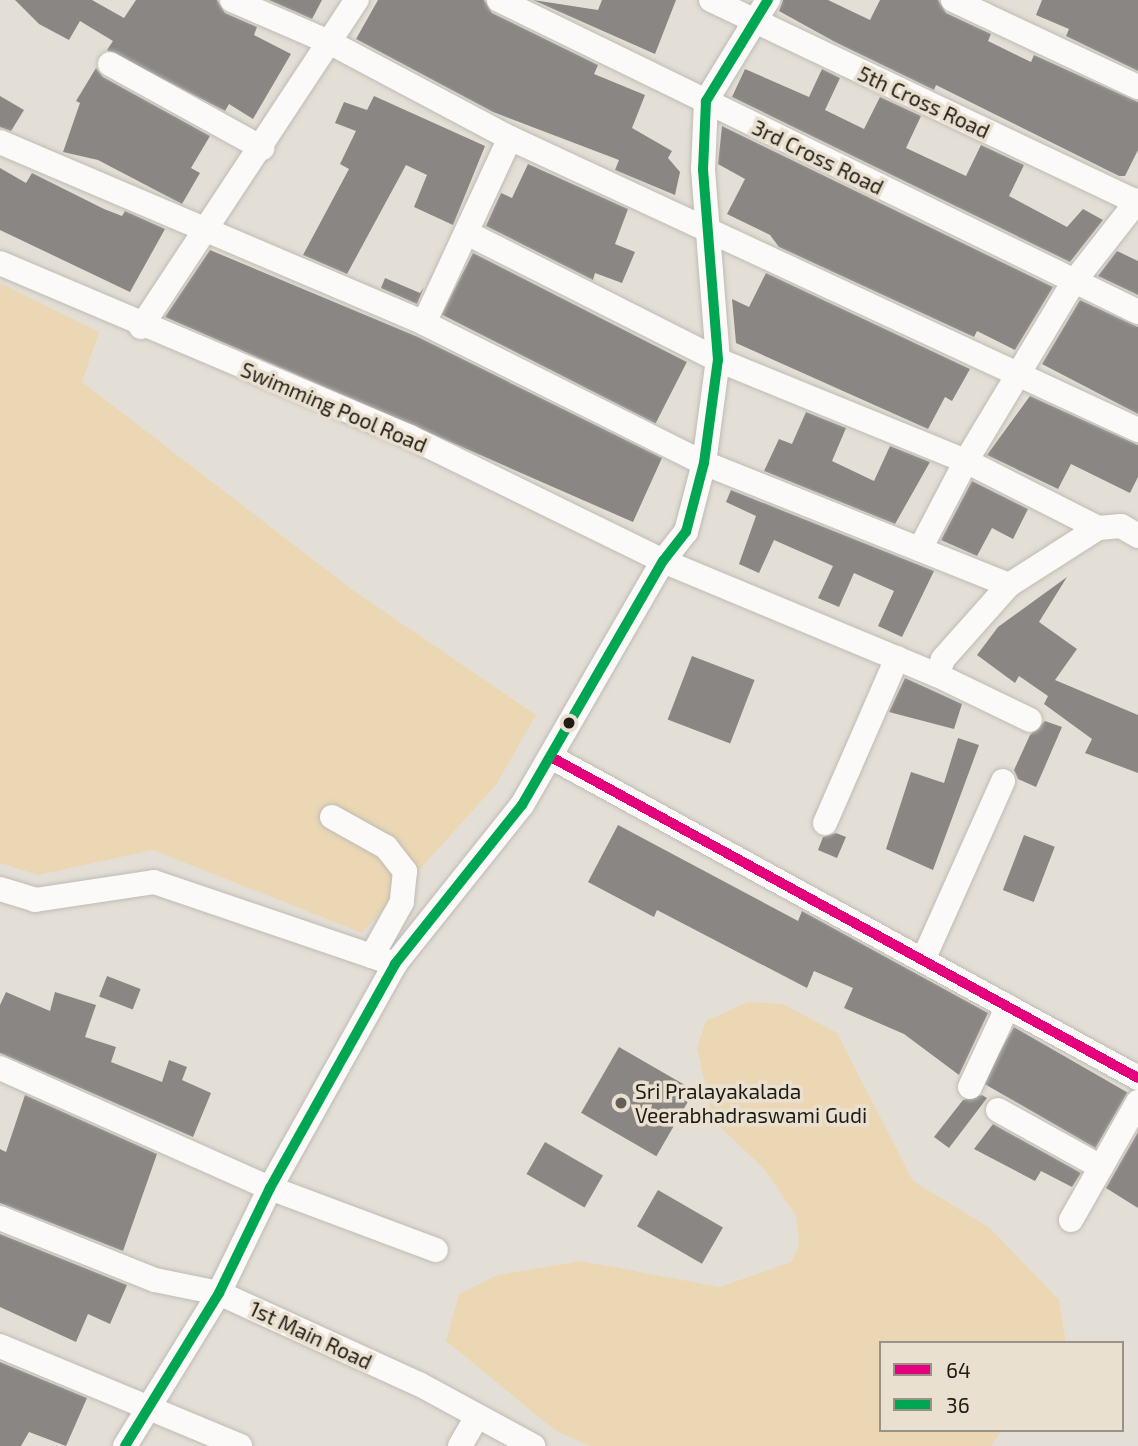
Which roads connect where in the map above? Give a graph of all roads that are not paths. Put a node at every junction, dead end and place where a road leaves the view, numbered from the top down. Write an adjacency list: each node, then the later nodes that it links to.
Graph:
1 (232, 0): 8 (street)
2 (357, 0): 8 (street)
3 (499, 0): 11 (street, 3rd Cross Road)
4 (711, 0): 7 (street, 5th Cross Road)
5 (768, 0): 7 (street)
6 (953, 0): 10 (street)
7 (757, 23): 11 (street); 15 (street, 5th Cross Road)
8 (331, 43): 12 (street); 14 (street)
9 (110, 64): 14 (street)
10 (1138, 87)
11 (706, 101): 16 (street); 20 (street, 3rd Cross Road)
12 (510, 138): 16 (street); 18 (street)
13 (0, 142): 17 (street)
14 (262, 148): 17 (street)
15 (1138, 202): 20 (street)
16 (711, 229): 24 (street); 25 (street)
17 (202, 230): 22 (street); 23 (street)
18 (467, 233): 22 (street); 24 (street)
19 (0, 263): 23 (street, Swimming Pool Road)
20 (1073, 283): 21 (street, 3rd Cross Road); 25 (street)
21 (1138, 312)
22 (424, 323): 28 (street)
23 (141, 327): 32 (street, Swimming Pool Road)
24 (718, 360): 27 (street); 28 (street)
25 (1017, 373): 26 (street); 27 (street)
26 (1138, 430)
27 (966, 461): 29 (street); 31 (street)
28 (704, 463): 31 (street); 32 (street)
29 (1098, 528): 30 (street); 33 (street)
30 (1138, 536)
31 (920, 549): 33 (street)
32 (663, 561): 34 (street, Swimming Pool Road); 37 (street)
33 (1009, 584): 35 (street)
34 (897, 658): 35 (street, Swimming Pool Road); 40 (street)
35 (937, 675): 36 (street, Swimming Pool Road)
36 (1030, 720)
37 (551, 757): 43 (street); 44 (street)
38 (1003, 781): 43 (street)
39 (332, 817): 42 (street)
40 (825, 823)
41 (0, 889): 42 (street)
42 (372, 956): 44 (street)
43 (923, 960): 45 (street)
44 (396, 964): 52 (street)
45 (1008, 1006): 47 (street); 48 (street)
46 (0, 1068): 52 (street)
47 (1138, 1078)
48 (970, 1087)
49 (1138, 1102): 51 (street)
50 (998, 1110): 51 (street)
51 (1101, 1167): 54 (street)
52 (270, 1188): 55 (street); 56 (street)
53 (0, 1218): 56 (street, 1st Main Road)
54 (1071, 1220)
55 (436, 1250)
56 (219, 1293): 58 (street); 59 (street, 1st Main Road)
57 (0, 1346): 58 (street)
58 (150, 1405): 60 (street); 61 (street)
59 (477, 1416): 62 (street); 63 (street, 1st Main Road)
60 (125, 1446)
61 (240, 1446)
62 (460, 1446)
63 (533, 1446)

